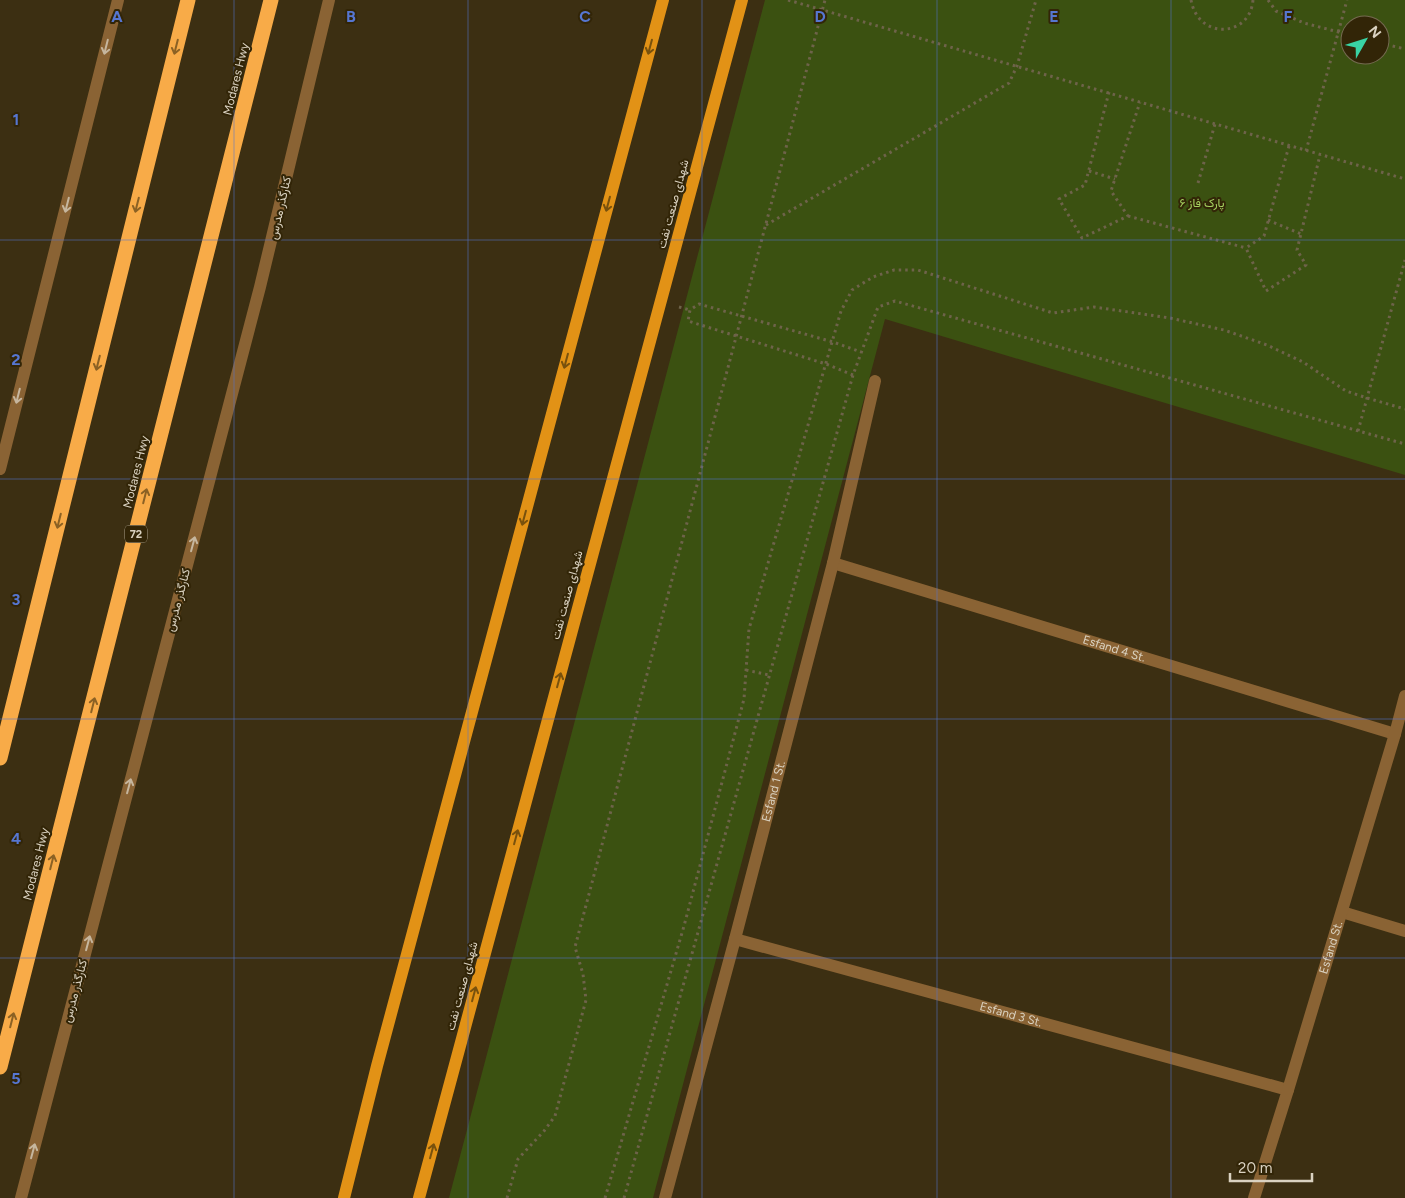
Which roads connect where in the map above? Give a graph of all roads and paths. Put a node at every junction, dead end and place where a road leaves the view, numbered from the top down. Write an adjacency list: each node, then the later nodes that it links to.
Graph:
1 (118, 0): 42 (street, one-way to 42)
2 (188, 0): 48 (highway, one-way to 48)
3 (271, 0): 52 (highway, Modares Hwy / 72, one-way to 3)
4 (329, 0): 54 (street, کنارگذر مدرس, one-way to 4)
5 (663, 0): 55 (main road, one-way to 55)
6 (742, 0): 56 (main road, شهدای صنعت نفت, one-way to 6)
7 (788, 0): 14 (path)
8 (825, 0): 14 (path)
9 (1036, 0): 18 (path)
10 (1192, 0): 11 (path)
11 (1253, 0)
12 (1268, 0): 15 (path)
13 (1347, 0): 15 (path)
14 (822, 11): 18 (path); 31 (path)
15 (1338, 32): 23 (path)
16 (1390, 45): 17 (path)
17 (1405, 49)
18 (1017, 66): 19 (path); 31 (path)
19 (1109, 92): 20 (path); 25 (path)
20 (1140, 102): 21 (path); 26 (path)
21 (1215, 124): 22 (path); 28 (path)
22 (1289, 146): 23 (path); 30 (path)
23 (1306, 151): 24 (path)
24 (1320, 155): 27 (path); 32 (path)
25 (1089, 171): 26 (path); 29 (path)
26 (1115, 179): 29 (path)
27 (1405, 180)
28 (1198, 183)
29 (1128, 216): 33 (path)
30 (1268, 220): 32 (path); 33 (path)
31 (765, 226): 35 (path)
32 (1301, 234): 33 (path)
33 (1246, 248)
34 (1405, 260): 40 (path)
35 (741, 317): 36 (path); 36 (path); 37 (path)
36 (736, 336): 38 (path); 57 (path)
37 (861, 352): 38 (path); 40 (path)
38 (853, 375): 45 (path)
39 (875, 381): 43 (street, Esfand 1 St.)
40 (1358, 431): 41 (path)
41 (1405, 444)
42 (0, 469)
43 (833, 562): 47 (street, Esfand 4 St.); 51 (street, Esfand 1 St.)
44 (746, 670): 45 (path)
45 (769, 675): 58 (path)
46 (1405, 696): 47 (street, Esfand St.)
47 (1395, 734): 49 (street, Esfand St.)
48 (0, 758)
49 (1342, 912): 50 (street); 53 (street, Esfand St.)
50 (1405, 931)
51 (735, 939): 53 (street, Esfand 3 St.); 59 (street, Esfand 1 St.)
52 (0, 1067)
53 (1288, 1090): 60 (street, Esfand St.)
54 (20, 1198)
55 (344, 1198)
56 (419, 1198)
57 (507, 1198)
58 (624, 1198)
59 (665, 1198)
60 (1254, 1198)

